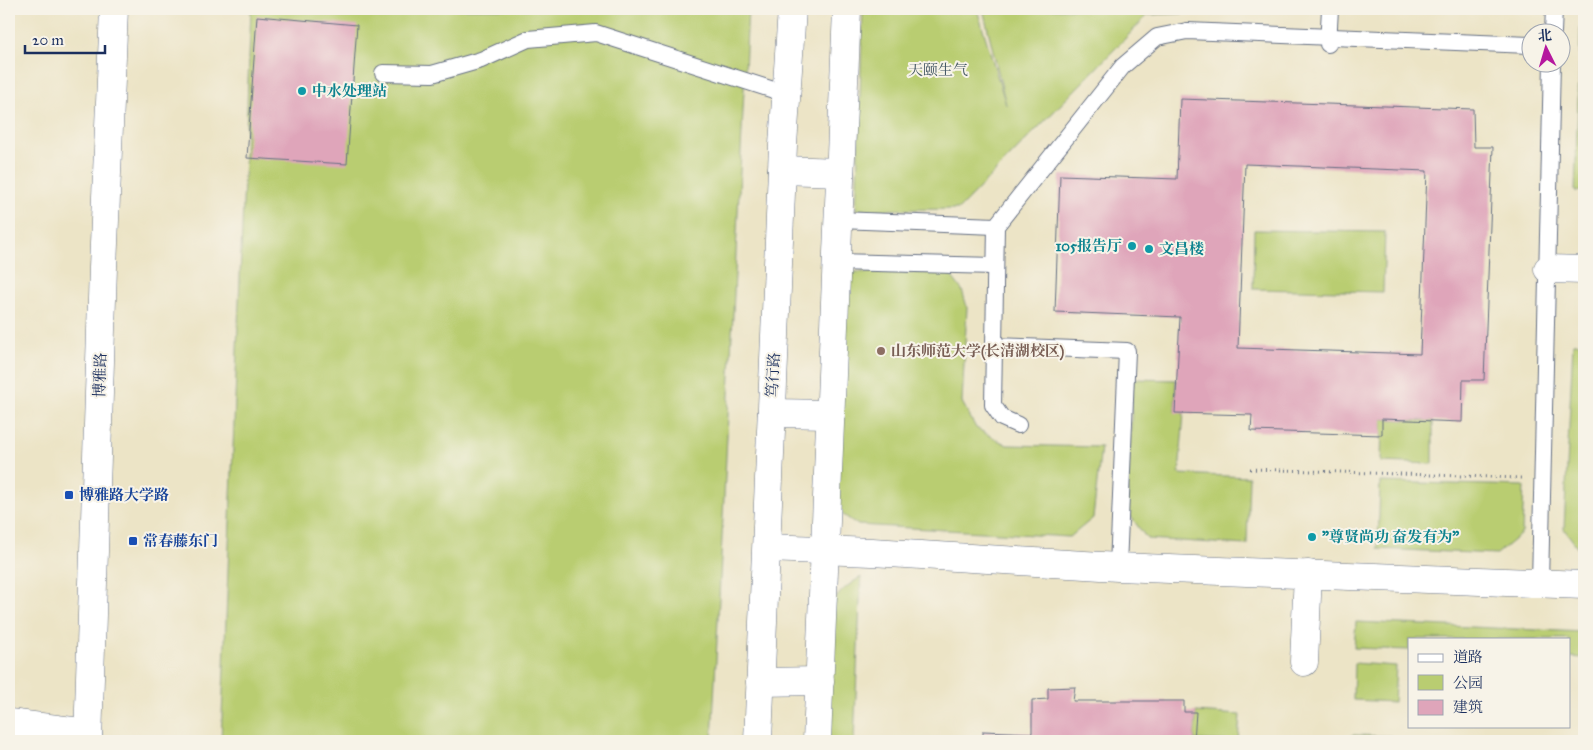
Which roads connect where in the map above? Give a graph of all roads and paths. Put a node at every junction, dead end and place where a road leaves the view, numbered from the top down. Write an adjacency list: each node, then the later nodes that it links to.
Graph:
1 (114, 9): 36 (street, 博雅路)
2 (792, 9): 11 (street, 笃行路)
3 (847, 9): 13 (street)
4 (1330, 9): 7 (lane)
5 (1554, 9): 6 (lane)
6 (1553, 22)
7 (1328, 40): 8 (lane); 15 (lane)
8 (1520, 45)
9 (1552, 72): 18 (lane)
10 (383, 73): 11 (lane)
11 (786, 94): 12 (street, 笃行路)
12 (782, 170): 13 (street); 21 (street, 笃行路)
13 (840, 172): 14 (street)
14 (838, 220): 15 (lane); 16 (street)
15 (996, 226): 17 (lane)
16 (837, 262): 17 (lane); 22 (street)
17 (995, 266): 20 (lane)
18 (1548, 269): 19 (street); 25 (lane)
19 (1584, 270)
20 (994, 346): 23 (lane); 28 (lane)
21 (772, 413): 22 (street); 26 (street, 笃行路)
22 (830, 414): 27 (street)
23 (1018, 425)
24 (1250, 469): 25 (path)
25 (1543, 480): 30 (lane)
26 (767, 548): 27 (street); 34 (street, 笃行路)
27 (825, 551): 28 (street); 33 (street)
28 (1118, 566): 29 (street)
29 (1308, 574): 30 (street); 32 (street)
30 (1540, 583): 31 (street)
31 (1584, 585)
32 (1304, 662)
33 (820, 681): 34 (street); 38 (street)
34 (760, 682): 37 (street, 笃行路)
35 (9, 723): 36 (street)
36 (88, 737)
37 (758, 741)
38 (817, 741)

